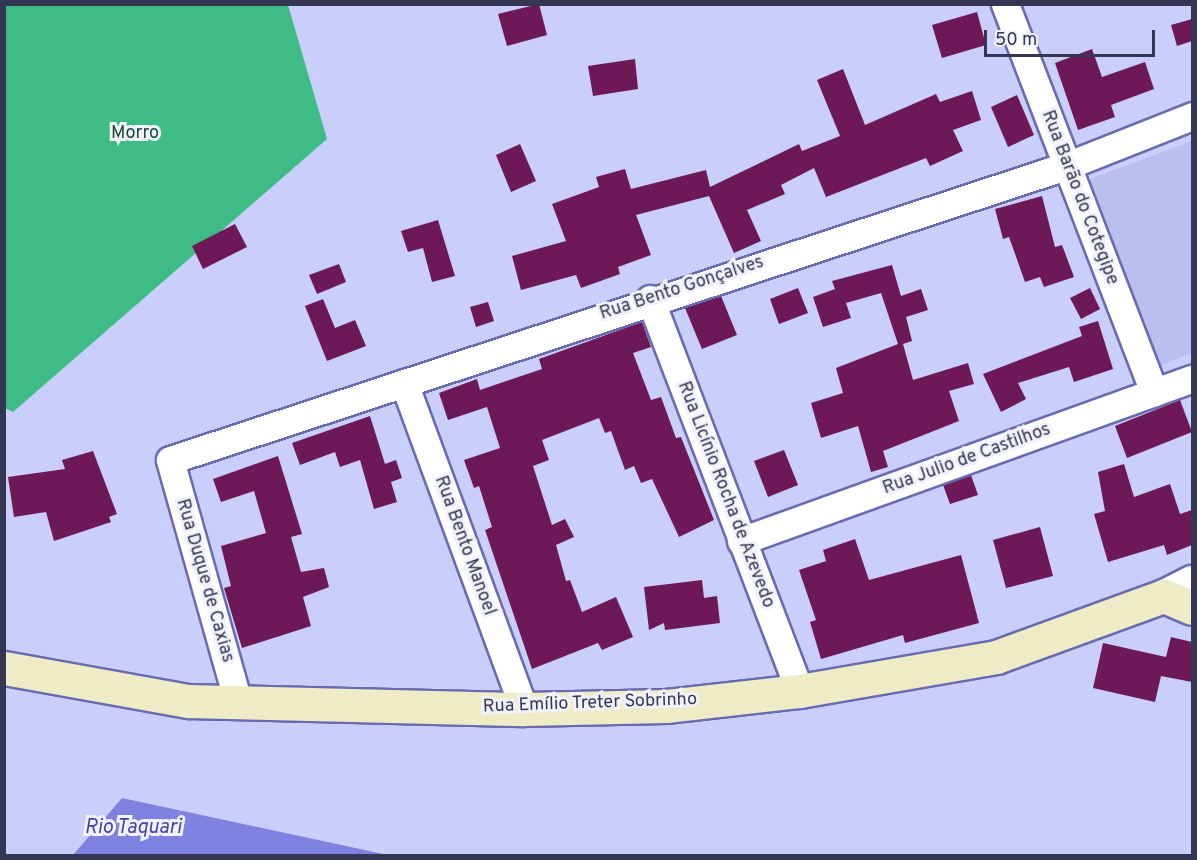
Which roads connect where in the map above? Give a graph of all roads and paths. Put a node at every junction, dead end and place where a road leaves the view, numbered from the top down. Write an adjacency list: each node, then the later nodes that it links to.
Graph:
1 (1005, 4): 3 (street, Rua Barão do Cotegipe)
2 (1192, 116): 3 (street, Rua Bento Gonçalves)
3 (1066, 166): 4 (street, Rua Bento Gonçalves); 7 (street, Rua Barão do Cotegipe)
4 (650, 299): 6 (street, Rua Bento Gonçalves); 9 (street, Rua Licínio Rocha de Azevedo)
5 (1192, 379): 7 (street, Rua Julio de Castilhos)
6 (404, 383): 8 (street, Rua Bento Gonçalves); 14 (street, Rua Bento Manoel)
7 (1154, 392): 9 (street, Rua Julio de Castilhos)
8 (170, 460): 13 (street, Rua Duque de Caxias)
9 (741, 541): 12 (street, Rua Licínio Rocha de Azevedo)
10 (1183, 595): 12 (main road, Rua Emílio Treter Sobrinho)
11 (4, 668): 13 (main road, Rua Emílio Treter Sobrinho)
12 (800, 691): 14 (main road, Rua Emílio Treter Sobrinho)
13 (238, 702): 14 (main road, Rua Emílio Treter Sobrinho)
14 (524, 709)

